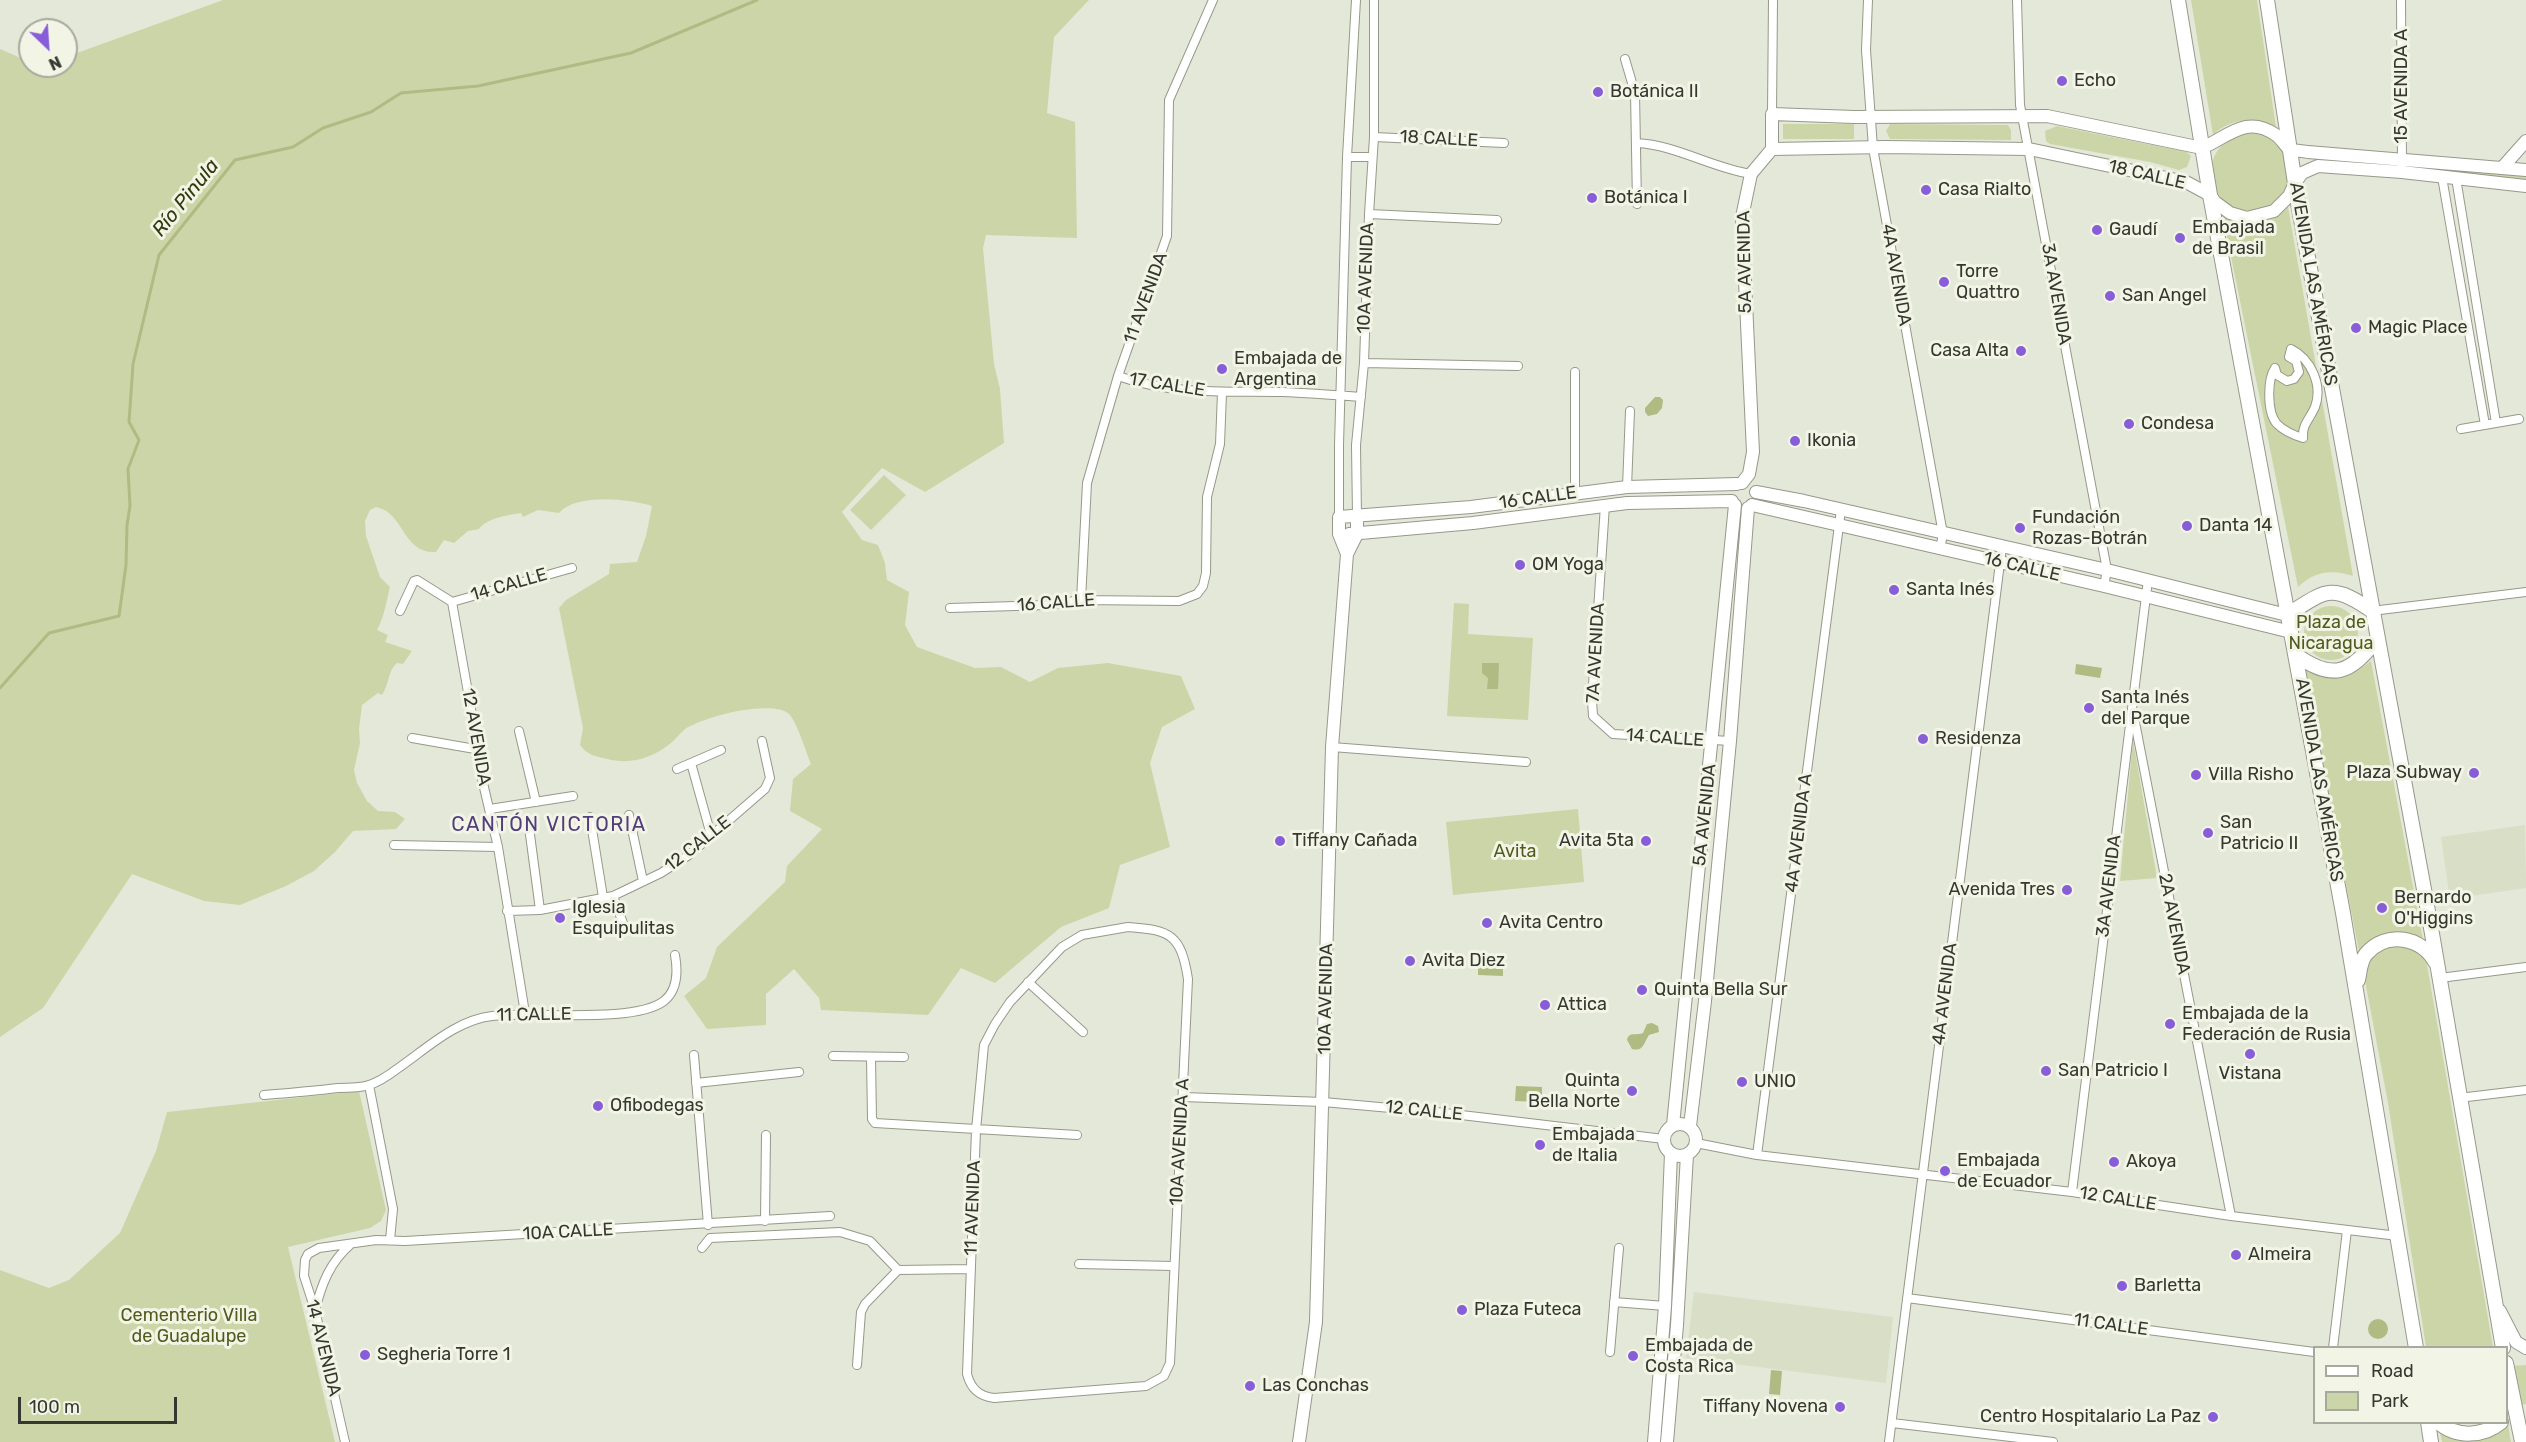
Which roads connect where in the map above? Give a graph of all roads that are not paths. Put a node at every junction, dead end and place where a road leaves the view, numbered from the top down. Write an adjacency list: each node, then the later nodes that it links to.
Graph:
1 (1213, 0): 40 (street, 11 AVENIDA)
2 (1356, 0): 23 (street, 10A AVENIDA)
3 (1374, 0): 14 (street, 10A AVENIDA)
4 (1773, 0): 11 (street)
5 (1868, 0): 12 (street, 4A AVENIDA)
6 (2017, 0): 13 (street, 3A AVENIDA)
7 (2178, 0): 19 (main road, AVENIDA LAS AMÉRICAS)
8 (2267, 0): 22 (main road, AVENIDA LAS AMÉRICAS)
9 (2401, 0): 25 (street, 15 AVENIDA A)
10 (1625, 58): 17 (street)
11 (1772, 114): 12 (street, 18 CALLE); 20 (street)
12 (1870, 116): 13 (street, 18 CALLE); 18 (street, 4A AVENIDA)
13 (2022, 116): 19 (street, 18 CALLE); 21 (street, 3A AVENIDA)
14 (1374, 137): 16 (street, 18 CALLE); 24 (street, 10A AVENIDA)
15 (2526, 141): 26 (street)
16 (1504, 143)
17 (1637, 143): 28 (street); 34 (street)
18 (1873, 148): 20 (street, 18 CALLE); 21 (street, 18 CALLE); 63 (street, 4A AVENIDA)
19 (2202, 148): 22 (street); 33 (main road, AVENIDA LAS AMÉRICAS)
20 (1772, 149): 28 (street, 5A AVENIDA)
21 (2029, 149): 33 (street, 18 CALLE); 69 (street, 3A AVENIDA)
22 (2289, 149): 25 (street, 18 CALLE); 31 (main road, AVENIDA LAS AMÉRICAS)
23 (1347, 157): 24 (street); 43 (street, 10A AVENIDA)
24 (1372, 157): 35 (street, 10A AVENIDA)
25 (2402, 166): 26 (street, 18 CALLE); 29 (street, 18 CALLE); 31 (street, 18 CALLE)
26 (2502, 168): 27 (street, 18 CALLE)
27 (2526, 170)
28 (1751, 174): 50 (street, 5A AVENIDA)
29 (2442, 177): 30 (street, 18 CALLE); 48 (street)
30 (2456, 178): 32 (street, 18 CALLE); 47 (street)
31 (2295, 183): 33 (street, 18 CALLE); 79 (main road, AVENIDA LAS AMÉRICAS)
32 (2526, 186)
33 (2210, 195): 80 (main road, AVENIDA LAS AMÉRICAS)
34 (1637, 204)
35 (1369, 214): 36 (street); 37 (street, 10A AVENIDA)
36 (1497, 220)
37 (1364, 363): 38 (street); 44 (street, 10A AVENIDA)
38 (1518, 366)
39 (1575, 372): 52 (street)
40 (1118, 376): 42 (street, 17 CALLE); 75 (street, 11 AVENIDA)
41 (2316, 384): 41 (street)
42 (1222, 393): 43 (street, 17 CALLE); 75 (street, 16 CALLE)
43 (1340, 396): 44 (street, 17 CALLE); 58 (street, 10A AVENIDA)
44 (1360, 397): 57 (street, 10A AVENIDA)
45 (1630, 411): 51 (street)
46 (2519, 419): 47 (street)
47 (2496, 423): 48 (street)
48 (2485, 425): 49 (street)
49 (2461, 429)
50 (1746, 486): 51 (street, 16 CALLE); 53 (street, 5A AVENIDA); 55 (street, 5A AVENIDA); 56 (street, 16 CALLE)
51 (1627, 487): 52 (street, 16 CALLE)
52 (1575, 492): 57 (street, 16 CALLE)
53 (1733, 503): 54 (street, 16 CALLE); 55 (street, 16 CALLE); 89 (street, 5A AVENIDA)
54 (1605, 505): 60 (street, 16 CALLE); 85 (street, 7A AVENIDA)
55 (1750, 507): 59 (street, 16 CALLE); 90 (street, 5A AVENIDA)
56 (1841, 510): 59 (street, 4A AVENIDA A); 63 (street, 16 CALLE)
57 (1357, 516): 58 (street, 16 CALLE); 62 (street, 10A AVENIDA)
58 (1339, 517): 61 (street, 10A AVENIDA)
59 (1840, 525): 65 (street, 16 CALLE); 140 (street, 4A AVENIDA A)
60 (1383, 531): 62 (street, 16 CALLE); 70 (street)
61 (1339, 534): 62 (street, 16 CALLE); 66 (street, 10A AVENIDA)
62 (1357, 534): 66 (street, 10A AVENIDA)
63 (1943, 534): 64 (street, 16 CALLE); 65 (street, 4A AVENIDA)
64 (2002, 547): 67 (street, 4A AVENIDA); 69 (street, 16 CALLE)
65 (1940, 549): 67 (street, 16 CALLE)
66 (1347, 554): 70 (street, 10A AVENIDA)
67 (1999, 562): 72 (street, 16 CALLE); 141 (street, 4A AVENIDA)
68 (572, 568): 76 (street, 14 CALLE)
69 (2107, 570): 71 (street, 16 CALLE); 72 (street, 3A AVENIDA)
70 (1346, 576): 91 (street, 10A AVENIDA)
71 (2148, 580): 74 (street, 3A AVENIDA); 80 (street, 16 CALLE)
72 (2104, 586): 74 (street, 16 CALLE)
73 (2526, 592): 79 (street)
74 (2145, 596): 81 (street, 16 CALLE); 84 (street, 3A AVENIDA)
75 (1081, 600): 77 (street, 16 CALLE)
76 (452, 602): 78 (street, 14 CALLE); 92 (street, 12 AVENIDA)
77 (950, 608)
78 (400, 611)
79 (2372, 611): 80 (main road); 82 (main road, AVENIDA LAS AMÉRICAS)
80 (2287, 615): 81 (main road, AVENIDA LAS AMÉRICAS)
81 (2291, 632): 83 (main road, AVENIDA LAS AMÉRICAS)
82 (2377, 639): 83 (main road); 114 (main road, AVENIDA LAS AMÉRICAS)
83 (2296, 655): 116 (main road, AVENIDA LAS AMÉRICAS)
84 (2132, 703): 142 (street, 3A AVENIDA); 144 (street, 2A AVENIDA)
85 (1602, 726): 89 (street, 14 CALLE)
86 (519, 731): 98 (street)
87 (411, 738): 92 (street)
88 (762, 741): 103 (street, 12 CALLE)
89 (1712, 741): 90 (street, 14 CALLE); 131 (street, 5A AVENIDA)
90 (1730, 741): 132 (street, 5A AVENIDA)
91 (1332, 747): 94 (street); 130 (street, 10A AVENIDA)
92 (475, 748): 99 (street, 12 AVENIDA)
93 (721, 750): 95 (street)
94 (1526, 762)
95 (691, 763): 96 (street); 103 (street)
96 (677, 769)
97 (573, 796): 98 (street)
98 (536, 802): 99 (street)
99 (490, 809): 105 (street, 12 AVENIDA)
100 (629, 815): 106 (street)
101 (590, 817): 107 (street)
102 (529, 827): 108 (street)
103 (711, 835): 106 (street, 12 CALLE)
104 (394, 844): 105 (street)
105 (498, 847): 109 (street, 12 AVENIDA)
106 (643, 881): 107 (street, 12 CALLE)
107 (608, 896): 108 (street, 12 CALLE); 110 (street)
108 (540, 910): 109 (street, 12 CALLE)
109 (507, 911): 117 (street, 12 AVENIDA)
110 (624, 926)
111 (1147, 928): 115 (street, 11 AVENIDA); 128 (street, 10A AVENIDA A)
112 (675, 955): 117 (street, 11 CALLE)
113 (2526, 967): 114 (street)
114 (2439, 973): 116 (main road); 129 (main road, AVENIDA LAS AMÉRICAS)
115 (1028, 982): 118 (street); 133 (street, 11 AVENIDA)
116 (2357, 990): 148 (main road, AVENIDA LAS AMÉRICAS)
117 (525, 1013): 125 (street, 11 CALLE)
118 (1083, 1032)
119 (694, 1055): 124 (street)
120 (833, 1056): 122 (street)
121 (904, 1057): 122 (street)
122 (871, 1058): 133 (street)
123 (798, 1072): 124 (street)
124 (696, 1083): 146 (street)
125 (369, 1085): 127 (street, 11 CALLE); 149 (street)
126 (2526, 1090): 129 (street)
127 (264, 1095)
128 (1184, 1097): 130 (street, 12 CALLE); 155 (street, 10A AVENIDA A)
129 (2459, 1098): 158 (main road, AVENIDA LAS AMÉRICAS)
130 (1323, 1102): 136 (street, 12 CALLE); 178 (street, 10A AVENIDA)
131 (1673, 1125): 132 (street); 136 (street)
132 (1690, 1126): 137 (street)
133 (976, 1130): 135 (street); 156 (street, 11 AVENIDA)
134 (766, 1135): 145 (street)
135 (1077, 1135)
136 (1664, 1139): 138 (street)
137 (1696, 1143): 139 (street); 140 (street, 12 CALLE)
138 (1671, 1153): 139 (street); 161 (street)
139 (1687, 1155): 180 (street)
140 (1757, 1155): 141 (street, 12 CALLE)
141 (1922, 1174): 142 (street, 12 CALLE); 159 (street, 4A AVENIDA)
142 (2072, 1192): 144 (street, 12 CALLE)
143 (830, 1216): 145 (street, 10A CALLE)
144 (2231, 1216): 147 (street, 12 CALLE)
145 (765, 1221): 146 (street, 10A CALLE)
146 (708, 1225): 149 (street, 10A CALLE)
147 (2347, 1230): 148 (street, 12 CALLE); 163 (street)
148 (2398, 1236): 164 (main road, AVENIDA LAS AMÉRICAS)
149 (390, 1240): 150 (street, 10A CALLE)
150 (351, 1244): 153 (street, 10A CALLE); 162 (street)
151 (702, 1248): 157 (street)
152 (1619, 1248): 160 (street)
153 (308, 1254): 162 (street, 14 AVENIDA)
154 (1079, 1264): 155 (street)
155 (1173, 1266): 171 (street, 10A AVENIDA A)
156 (971, 1269): 157 (street); 171 (street, 11 AVENIDA)
157 (898, 1270): 169 (street)
158 (2493, 1295): 165 (main road, AVENIDA LAS AMÉRICAS); 166 (street)
159 (1907, 1298): 168 (street, 11 CALLE); 173 (street, 4A AVENIDA)
160 (1614, 1302): 161 (street); 167 (street)
161 (1665, 1306): 179 (street)
162 (315, 1310): 177 (street, 14 AVENIDA)
163 (2333, 1346)
164 (2416, 1346)
165 (2503, 1346)
166 (2526, 1348)
167 (1610, 1352)
168 (2313, 1352)
169 (857, 1365)
170 (2508, 1373): 172 (main road)
171 (1164, 1376)
172 (2516, 1412): 184 (main road)
173 (1892, 1423): 181 (street, 4A AVENIDA); 182 (street)
174 (2428, 1424): 183 (main road)
175 (2441, 1424): 176 (main road)
176 (2498, 1424)
177 (345, 1442)
178 (1299, 1442)
179 (1654, 1442)
180 (1667, 1442)
181 (1889, 1442)
182 (2053, 1442)
183 (2431, 1442)
184 (2522, 1442)

